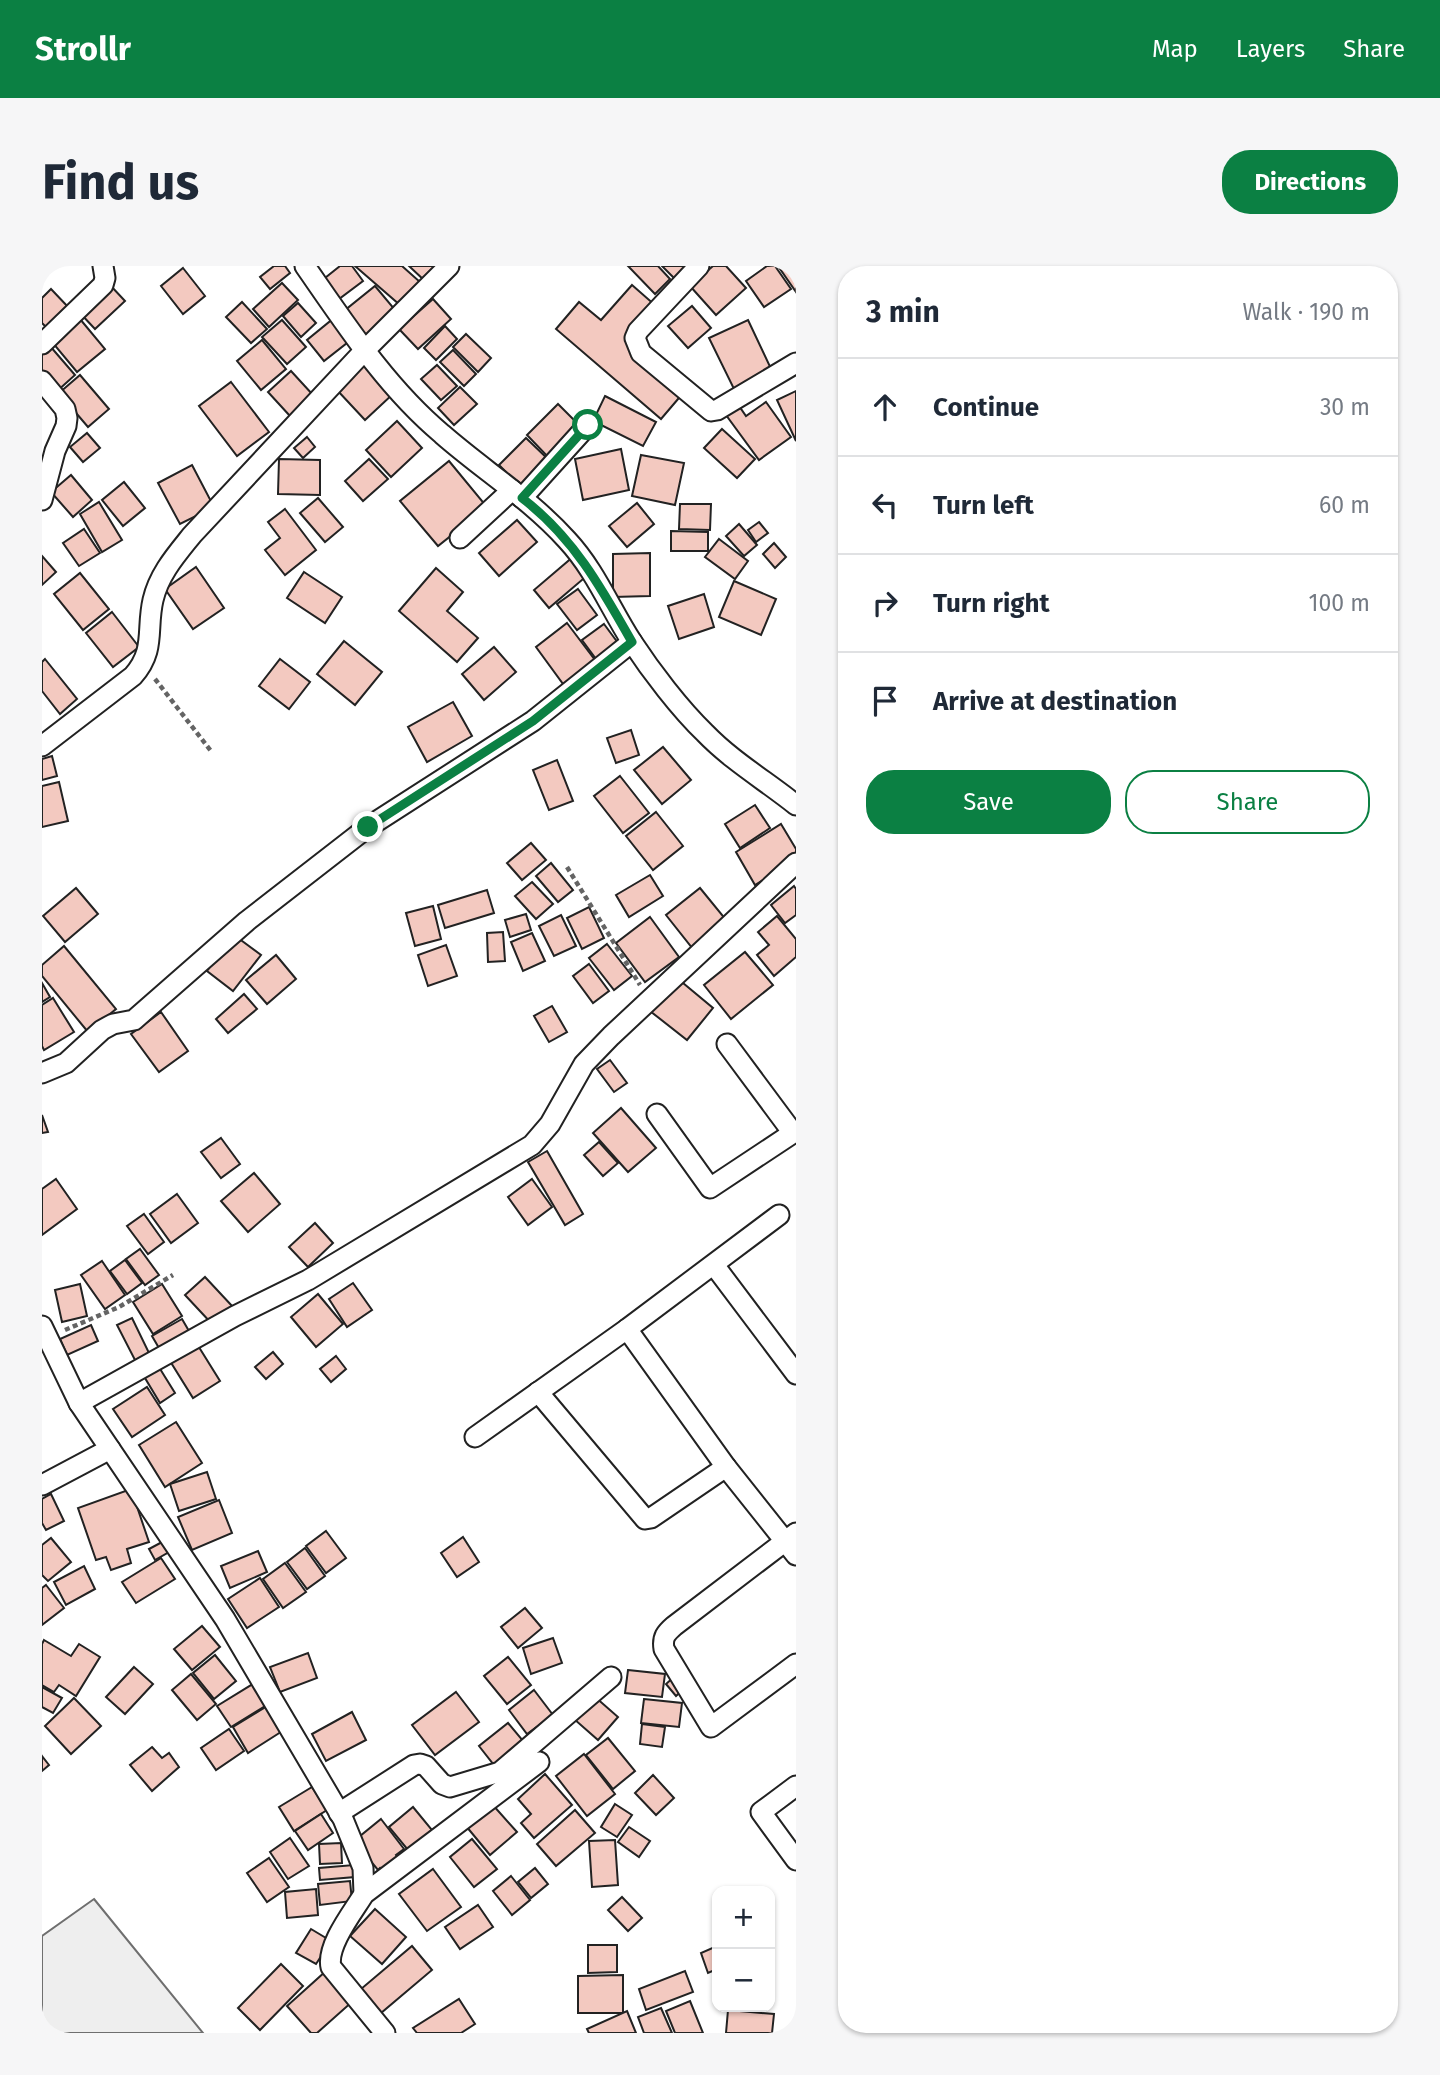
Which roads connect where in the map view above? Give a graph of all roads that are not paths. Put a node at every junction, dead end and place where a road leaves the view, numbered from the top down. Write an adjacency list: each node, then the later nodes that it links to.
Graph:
1 (103, 266): 5 (street)
2 (305, 266): 6 (street)
3 (449, 266): 6 (street)
4 (699, 266): 7 (street)
5 (42, 344)
6 (365, 350): 10 (street); 14 (street)
7 (795, 366)
8 (42, 381): 11 (street)
9 (588, 425): 10 (street)
10 (517, 494): 12 (street); 13 (street)
11 (42, 500)
12 (460, 538)
13 (632, 642): 15 (street); 18 (street)
14 (42, 746)
15 (792, 796)
16 (796, 863): 27 (street)
17 (727, 1044): 20 (street)
18 (42, 1073)
19 (657, 1114): 20 (street)
20 (794, 1132)
21 (779, 1215): 22 (street)
22 (714, 1265): 23 (street); 25 (street)
23 (627, 1329): 26 (street); 30 (street)
24 (45, 1332): 27 (street)
25 (796, 1374)
26 (538, 1392): 28 (street); 30 (street)
27 (79, 1403): 29 (street)
28 (475, 1437)
29 (110, 1449): 31 (street); 37 (street)
30 (726, 1467): 32 (street)
31 (42, 1485)
32 (792, 1543): 33 (street)
33 (796, 1664)
34 (611, 1677): 37 (street)
35 (539, 1762): 39 (street)
36 (796, 1786): 38 (street)
37 (339, 1813): 39 (street)
38 (796, 1860)
39 (364, 1894): 40 (street)
40 (385, 2033)

